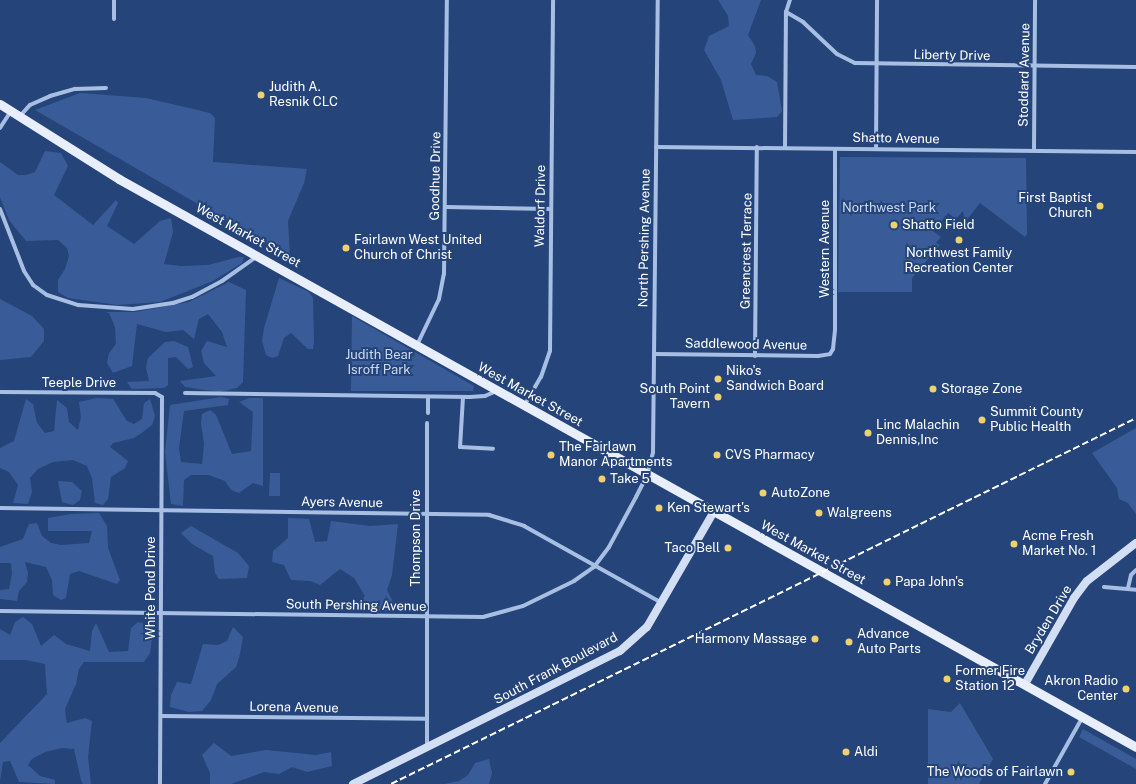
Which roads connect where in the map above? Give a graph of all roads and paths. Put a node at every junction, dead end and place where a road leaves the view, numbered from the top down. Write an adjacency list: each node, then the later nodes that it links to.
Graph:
1 (114, 0): 9 (street)
2 (447, 0): 25 (street, Goodhue Drive)
3 (553, 0): 27 (street, Waldorf Drive)
4 (658, 0): 18 (street, North Pershing Avenue)
5 (790, 0): 8 (street)
6 (877, 0): 10 (street)
7 (1035, 0): 11 (street, Stoddard Avenue)
8 (786, 12): 10 (street, Liberty Drive); 20 (street)
9 (114, 19)
10 (876, 65): 11 (street, Liberty Drive); 22 (street)
11 (1035, 66): 12 (street, Liberty Drive); 23 (street, Stoddard Avenue)
12 (1136, 68)
13 (106, 88): 16 (street)
14 (0, 104): 15 (main road, West Market Street)
15 (11, 111): 16 (main road, West Market Street); 17 (street)
16 (19, 116): 28 (main road, West Market Street)
17 (0, 128)
18 (656, 146): 19 (street, Shatto Avenue); 31 (street, North Pershing Avenue)
19 (757, 147): 20 (street, Shatto Avenue); 32 (street, Greencrest Terrace)
20 (785, 148): 21 (street, Shatto Avenue)
21 (835, 148): 22 (street, Shatto Avenue); 30 (street, Western Avenue)
22 (876, 149): 23 (street, Shatto Avenue)
23 (1034, 150): 24 (street, Shatto Avenue)
24 (1136, 152)
25 (446, 207): 27 (street); 29 (street, Goodhue Drive)
26 (0, 209): 28 (street)
27 (551, 209): 39 (street, Waldorf Drive)
28 (257, 256): 29 (main road, West Market Street)
29 (416, 346): 33 (main road, West Market Street)
30 (833, 349): 32 (street, Saddlewood Avenue)
31 (654, 354): 32 (street, Saddlewood Avenue); 43 (street, North Pershing Avenue)
32 (755, 356)
33 (496, 390): 38 (street); 39 (main road, West Market Street)
34 (0, 392): 35 (street, Teeple Drive)
35 (159, 394): 45 (street, White Pond Drive)
36 (185, 394): 37 (street)
37 (428, 397): 38 (street); 40 (street)
38 (463, 397): 42 (street)
39 (524, 406): 43 (main road, West Market Street)
40 (428, 413)
41 (427, 423): 47 (street, Thompson Drive)
42 (494, 449)
43 (647, 475): 46 (main road, West Market Street); 49 (street, South Pershing Avenue)
44 (0, 508): 45 (street, Ayers Avenue)
45 (162, 510): 47 (street, Ayers Avenue); 56 (street, White Pond Drive)
46 (713, 513): 54 (street, South Frank Boulevard); 58 (main road, West Market Street)
47 (426, 514): 49 (street, Ayers Avenue); 57 (street, Thompson Drive)
48 (1136, 543): 58 (street, Bryden Drive)
49 (594, 567): 54 (street, Ayers Avenue); 57 (street, South Pershing Avenue)
50 (1136, 570): 52 (street)
51 (1104, 587): 52 (street)
52 (1128, 588): 53 (street)
53 (1136, 590)
54 (662, 604): 63 (street, South Frank Boulevard)
55 (0, 611): 56 (street, South Pershing Avenue)
56 (161, 613): 57 (street, South Pershing Avenue); 59 (street, White Pond Drive)
57 (426, 617): 61 (street, Thompson Drive)
58 (1026, 684): 60 (main road, West Market Street)
59 (161, 716): 61 (street, Lorena Avenue); 64 (street, White Pond Drive)
60 (1082, 718): 62 (main road, West Market Street); 66 (street)
61 (426, 719): 63 (street, Thompson Drive)
62 (1136, 747)
63 (427, 748): 65 (street, South Frank Boulevard)
64 (160, 784)
65 (353, 784)
66 (1045, 784)

